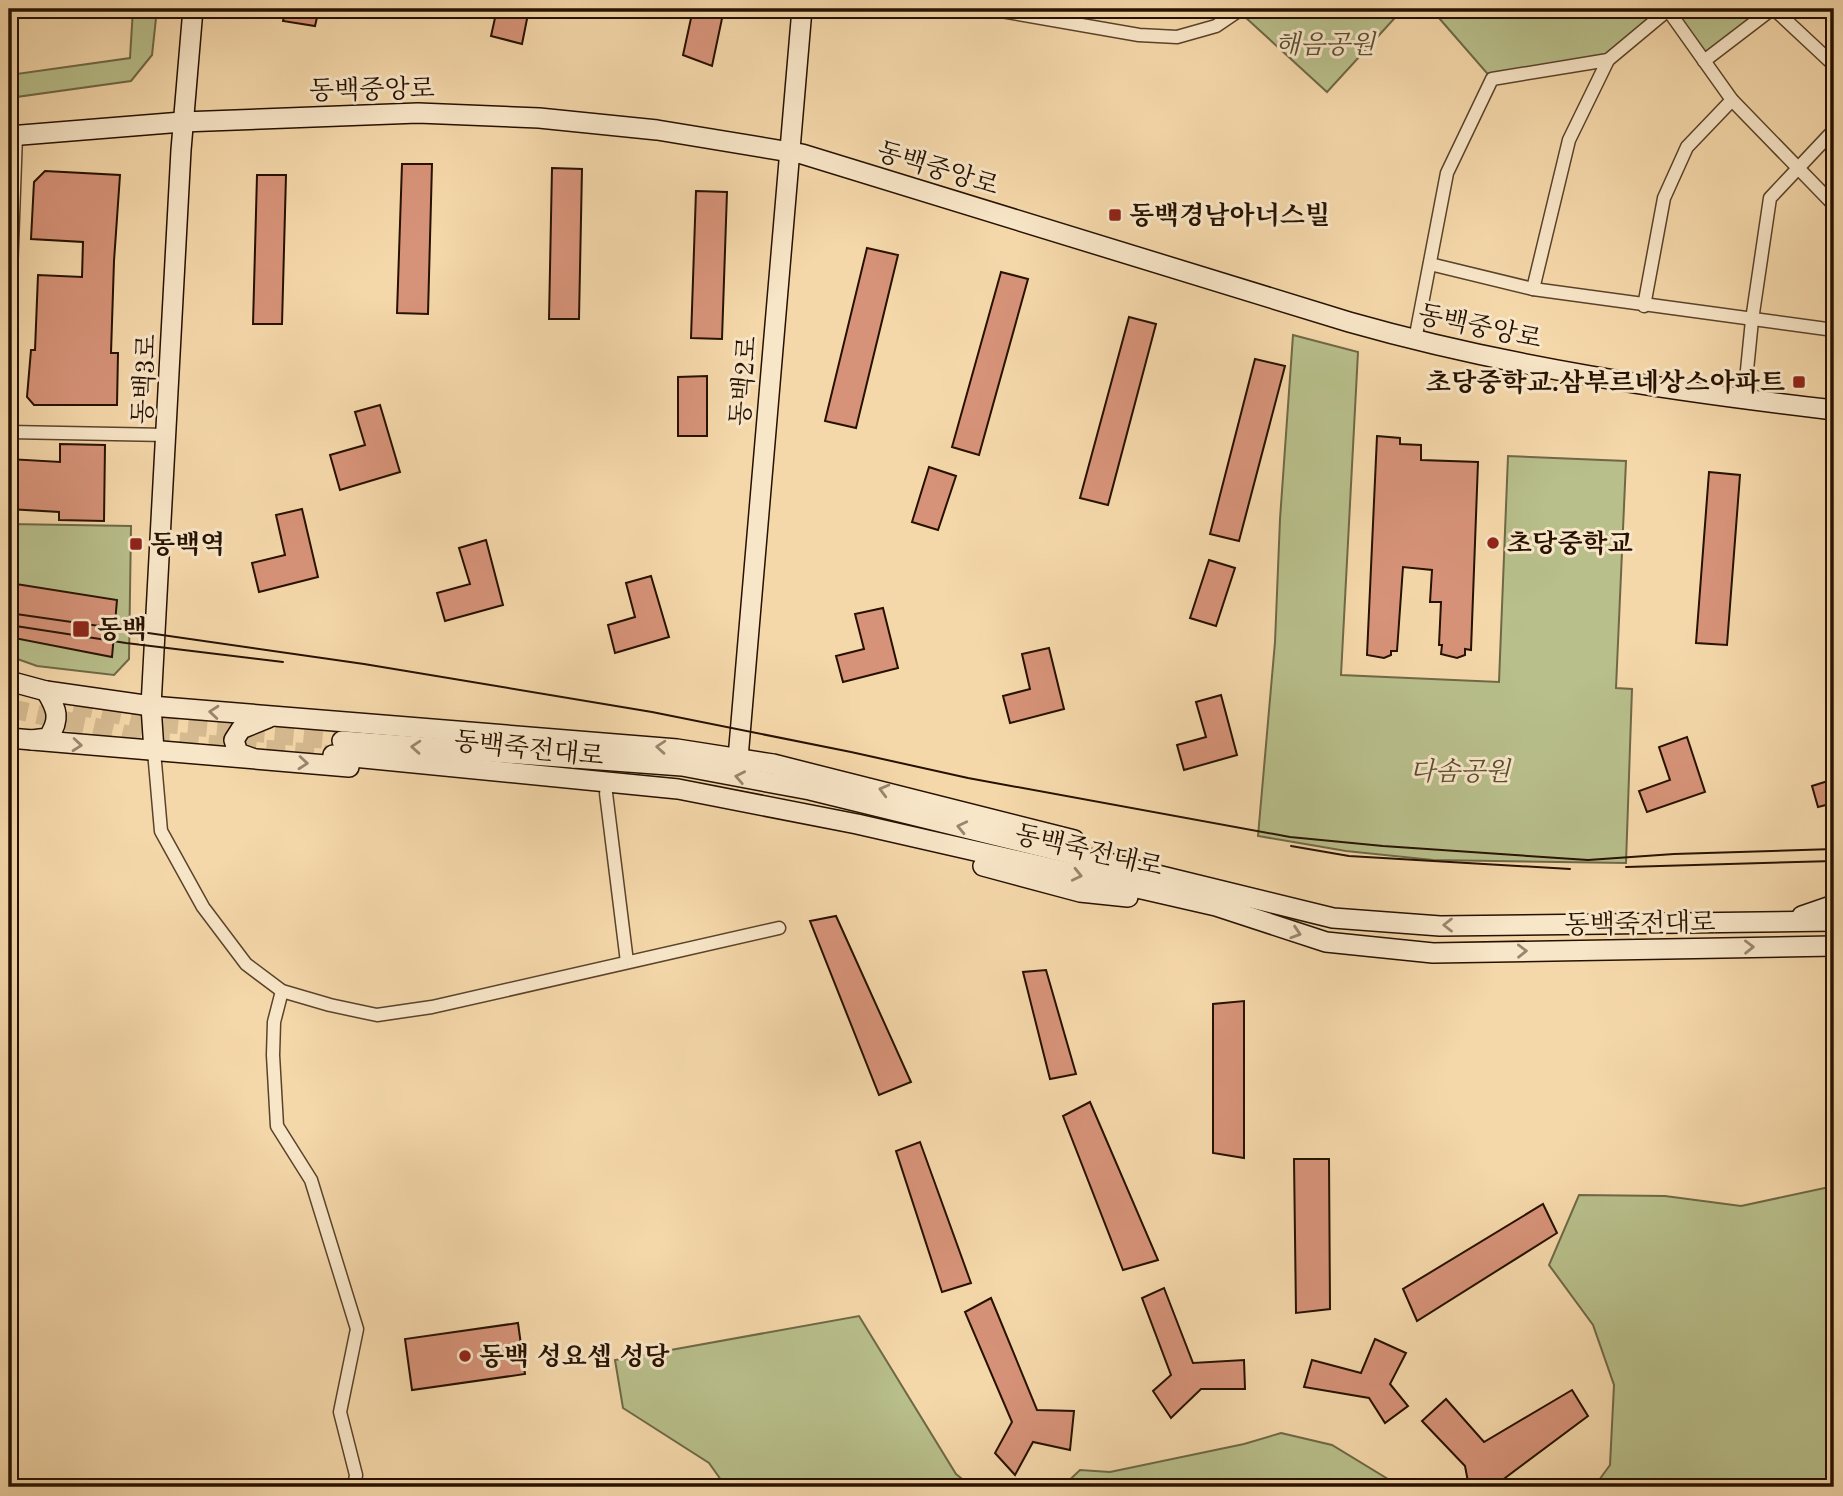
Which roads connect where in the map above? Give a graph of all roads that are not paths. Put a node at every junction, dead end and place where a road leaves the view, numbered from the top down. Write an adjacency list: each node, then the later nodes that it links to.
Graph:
1 (193, 9): 10 (main road, 동백3로)
2 (802, 9): 13 (main road, 동백2로)
3 (990, 9): 4 (street)
4 (1241, 9)
5 (1773, 9): 7 (street); 8 (street)
6 (1608, 61): 7 (street); 16 (street); 17 (street)
7 (1704, 61): 9 (street)
8 (1834, 65)
9 (1732, 100): 14 (street); 18 (street)
10 (182, 122): 12 (main road, 동백중앙로); 13 (main road, 동백중앙로); 26 (main road, 동백3로)
11 (1834, 130): 14 (street)
12 (12, 136): 20 (street)
13 (788, 151): 22 (main road, 동백중앙로); 33 (main road, 동백2로)
14 (1799, 168): 15 (street); 19 (street)
15 (1834, 205)
16 (1430, 264): 17 (street); 22 (street)
17 (1533, 289): 18 (street)
18 (1644, 306): 19 (street)
19 (1752, 320): 21 (street); 23 (street)
20 (9, 328)
21 (1834, 330)
22 (1415, 340): 23 (main road, 동백중앙로)
23 (1744, 400): 24 (main road, 동백중앙로)
24 (1834, 410)
25 (9, 432): 26 (street)
26 (167, 435): 29 (main road, 동백3로)
27 (9, 681): 28 (main road)
28 (46, 691): 29 (main road); 31 (main road)
29 (151, 706): 30 (main road, one-way to 29); 32 (main road, 동백3로)
30 (272, 717): 33 (main road, one-way to 30); 34 (main road)
31 (16, 739): 32 (main road, one-way to 32)
32 (153, 751): 34 (main road); 44 (street)
33 (738, 758): 36 (main road, one-way to 33)
34 (256, 760): 35 (main road, one-way to 35)
35 (606, 793): 38 (main road); 43 (street)
36 (1208, 886): 38 (main road, 동백죽전대로, one-way to 38); 40 (main road, 동백죽전대로, one-way to 36)
37 (1834, 905): 40 (main road)
38 (1216, 906): 42 (main road, 동백죽전대로, one-way to 42)
39 (1834, 921): 40 (main road, 동백죽전대로)
40 (1785, 923)
41 (779, 928): 43 (street)
42 (1834, 946)
43 (627, 962): 44 (street)
44 (282, 991): 45 (street)
45 (354, 1487)

